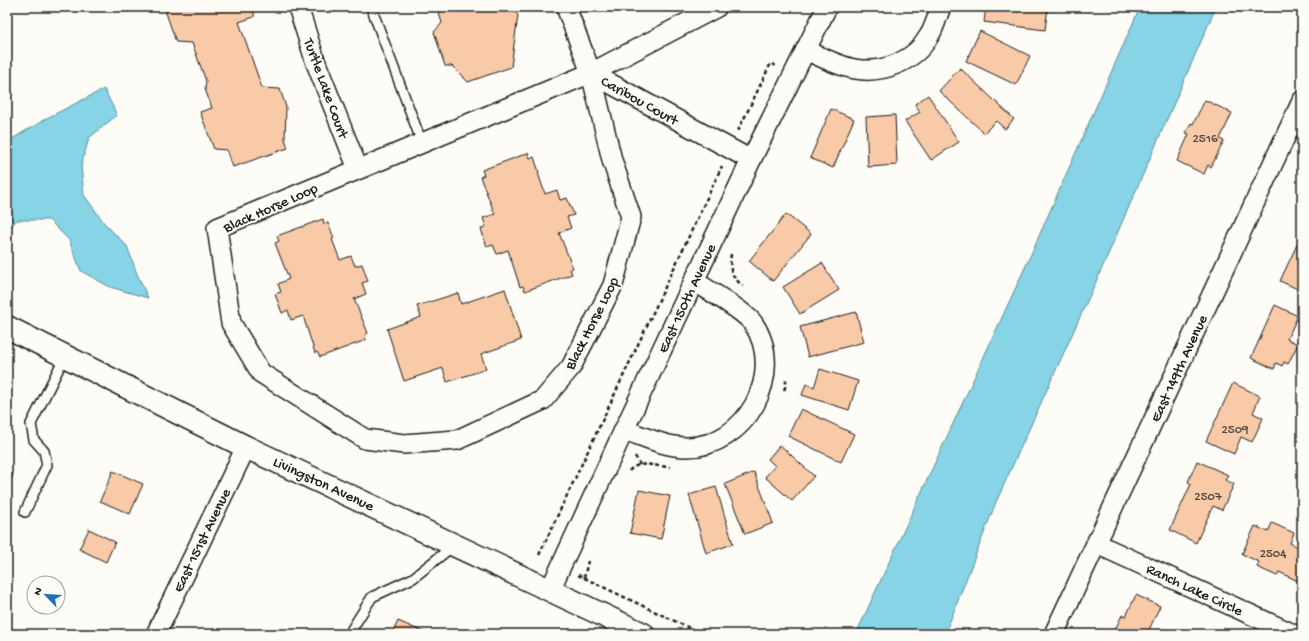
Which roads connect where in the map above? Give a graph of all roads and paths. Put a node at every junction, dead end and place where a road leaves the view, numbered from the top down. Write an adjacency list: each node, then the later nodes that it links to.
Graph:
1 (298, 7): 14 (street, Turtle Lake Court)
2 (371, 7): 11 (lane)
3 (566, 7): 8 (street, Caribou Court)
4 (717, 7): 8 (street)
5 (826, 7): 7 (street, East 150th Avenue)
6 (941, 7): 7 (street)
7 (806, 50): 9 (street, East 150th Avenue)
8 (591, 73): 11 (street, Black Horse Loop); 12 (street, Caribou Court); 14 (street, Black Horse Loop)
9 (793, 75): 12 (path); 13 (street, East 150th Avenue)
10 (1302, 101): 27 (street, East 149th Avenue)
11 (422, 143): 14 (street, Black Horse Loop)
12 (730, 149): 13 (street, Caribou Court); 29 (path)
13 (751, 160): 16 (street, East 150th Avenue)
14 (358, 169)
15 (731, 251): 17 (path)
16 (694, 281): 22 (street, East 150th Avenue); 22 (street)
17 (745, 287)
18 (7, 327): 19 (street, Livingston Avenue)
19 (65, 356): 23 (street, Livingston Avenue); 26 (lane)
20 (786, 377): 21 (path)
21 (783, 391)
22 (624, 430): 31 (street, East 150th Avenue)
23 (246, 447): 28 (street, Livingston Avenue); 35 (street, East 151st Avenue)
24 (672, 467): 25 (path)
25 (628, 473)
26 (25, 512)
27 (1097, 544): 38 (street, East 149th Avenue); 39 (street, Ranch Lake Circle)
28 (454, 545): 33 (street, Livingston Avenue); 34 (lane)
29 (539, 555)
30 (588, 557): 32 (path)
31 (561, 566): 32 (path); 33 (street, East 150th Avenue)
32 (584, 578): 37 (path)
33 (550, 590): 36 (street, Livingston Avenue)
34 (352, 629)
35 (156, 634)
36 (644, 634)
37 (702, 634)
38 (1054, 634)
39 (1293, 634)

